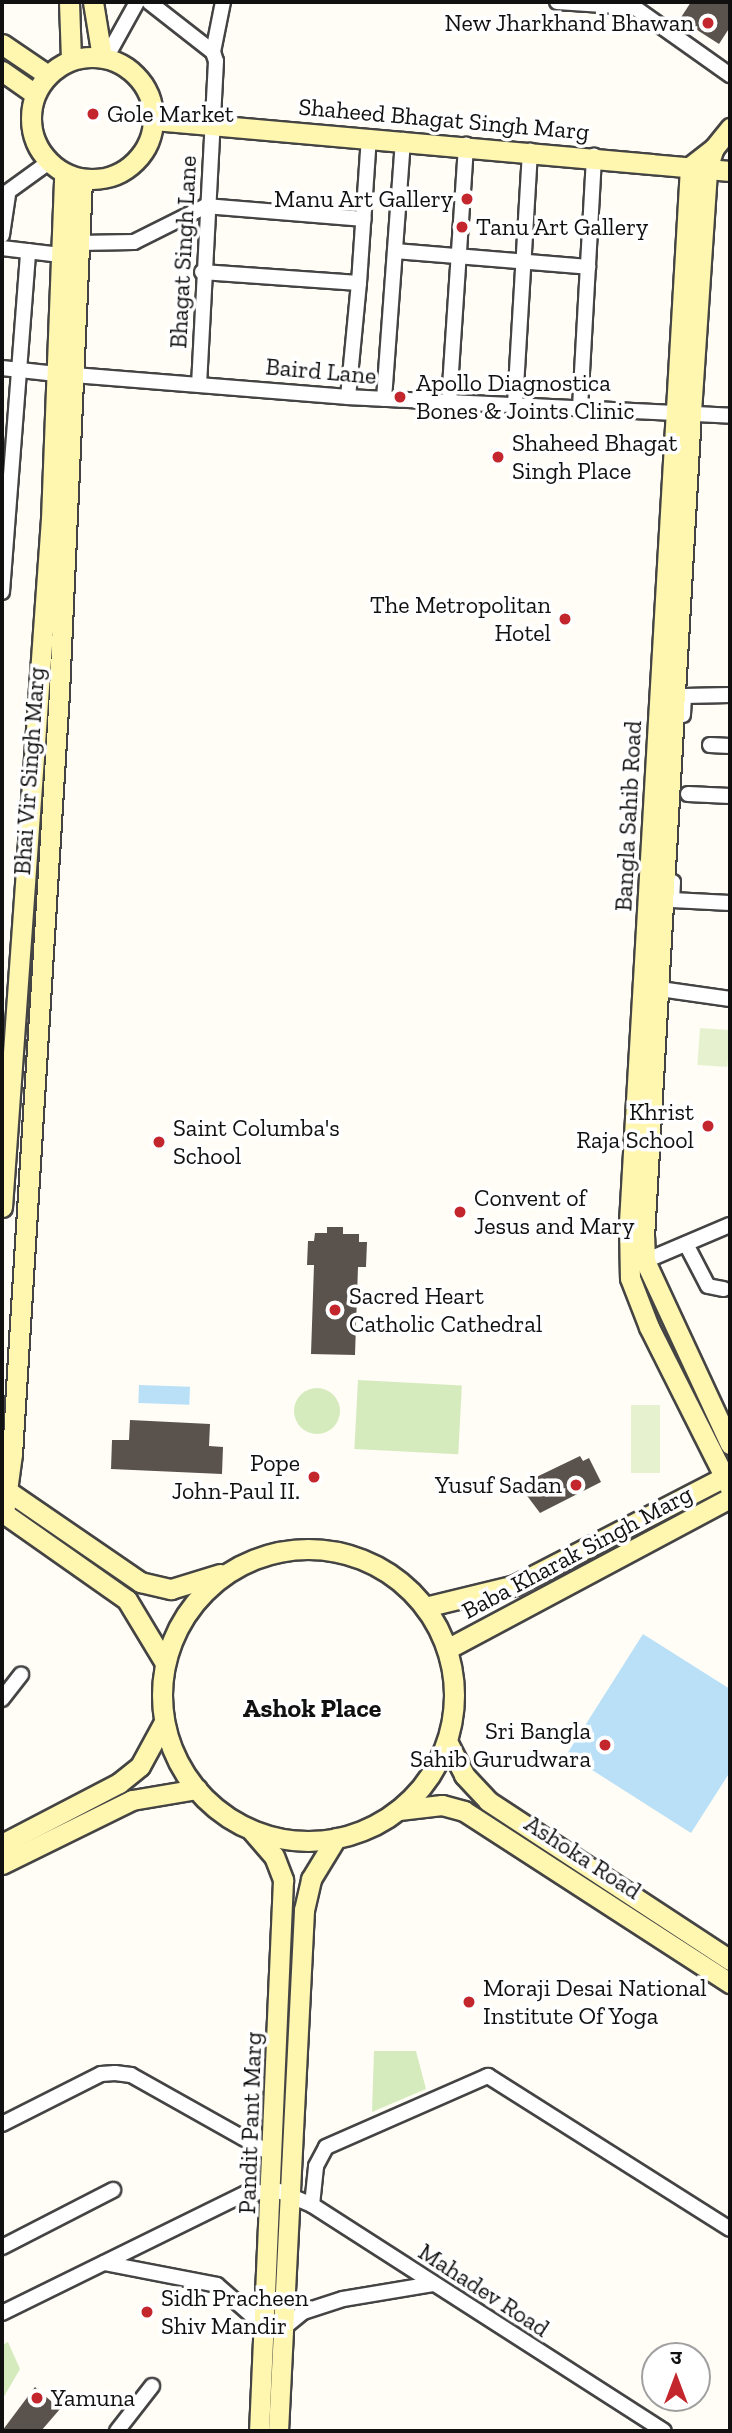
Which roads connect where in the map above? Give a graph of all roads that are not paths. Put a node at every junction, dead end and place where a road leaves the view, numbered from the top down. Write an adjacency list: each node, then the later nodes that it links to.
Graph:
1 (69, 2): 11 (street)
2 (93, 2): 10 (street)
3 (137, 2): 10 (street)
4 (149, 2): 9 (street)
5 (223, 2): 9 (street, Bhagat Singh Lane)
6 (557, 2): 7 (street)
7 (636, 4): 14 (street)
8 (2, 44): 13 (street)
9 (213, 52): 17 (street, Bhagat Singh Lane)
10 (104, 57): 11 (street); 16 (street)
11 (71, 60): 13 (street)
12 (2, 71): 15 (street)
13 (48, 75): 15 (street)
14 (730, 75)
15 (35, 94): 25 (street)
16 (154, 120): 17 (street, Shaheed Bhagat Singh Marg); 25 (street)
17 (213, 124): 19 (street, Shaheed Bhagat Singh Marg); 28 (street, Bhagat Singh Lane)
18 (730, 128): 24 (street)
19 (369, 137): 20 (street, Shaheed Bhagat Singh Marg); 29 (street)
20 (403, 140): 21 (street, Shaheed Bhagat Singh Marg); 34 (street)
21 (466, 145): 22 (street, Shaheed Bhagat Singh Marg); 36 (street)
22 (530, 150): 23 (street, Shaheed Bhagat Singh Marg); 37 (street)
23 (594, 155): 24 (street, Shaheed Bhagat Singh Marg); 38 (street)
24 (698, 168): 26 (street, Shaheed Bhagat Singh Marg); 49 (street, Bangla Sahib Road)
25 (65, 171): 27 (street); 31 (street, Bhai Vir Singh Marg); 35 (street, Bhai Vir Singh Marg)
26 (730, 171)
27 (5, 196): 30 (street)
28 (206, 206): 29 (street); 31 (street); 39 (street, Bhagat Singh Lane)
29 (363, 219): 40 (street)
30 (2, 235)
31 (78, 243): 42 (street, Bhai Vir Singh Marg)
32 (2, 248): 33 (street)
33 (28, 251): 35 (street); 41 (street)
34 (395, 251): 36 (street); 45 (street)
35 (61, 255): 42 (street, Bhai Vir Singh Marg)
36 (460, 258): 37 (street); 46 (street)
37 (525, 264): 38 (street); 47 (street)
38 (588, 267): 48 (street)
39 (202, 272): 40 (street); 43 (street, Bhagat Singh Lane)
40 (359, 283): 44 (street)
41 (8, 369): 42 (street, Baird Lane); 51 (street)
42 (65, 374): 43 (street, Baird Lane); 60 (street, Bhai Vir Singh Marg); 68 (street, Bhai Vir Singh Marg)
43 (199, 382): 44 (street, Baird Lane)
44 (348, 397): 45 (street, Baird Lane)
45 (384, 399): 46 (street, Baird Lane)
46 (449, 402): 47 (street, Baird Lane)
47 (516, 404): 48 (street, Baird Lane)
48 (580, 408): 49 (street, Baird Lane)
49 (682, 412): 50 (street, Baird Lane); 58 (street, Bangla Sahib Road); 67 (street, Bangla Sahib Road)
50 (730, 416)
51 (2, 592)
52 (730, 695): 57 (street)
53 (710, 745): 54 (street)
54 (730, 747)
55 (688, 794): 56 (street)
56 (730, 796)
57 (730, 904)
58 (660, 989): 59 (street); 64 (street, Bangla Sahib Road)
59 (730, 999)
60 (8, 1026): 61 (street, Bhai Vir Singh Marg)
61 (2, 1207)
62 (730, 1225): 63 (street)
63 (686, 1244): 64 (street); 65 (street)
64 (645, 1261): 66 (street, Bangla Sahib Road)
65 (728, 1291)
66 (730, 1444)
67 (728, 1480): 72 (street, Baba Kharak Singh Marg)
68 (5, 1489): 70 (street, Bhai Vir Singh Marg); 71 (street)
69 (730, 1498): 73 (street, Baba Kharak Singh Marg)
70 (3, 1513): 74 (street)
71 (231, 1571): 72 (street); 74 (street)
72 (425, 1607): 73 (street)
73 (447, 1649): 78 (street)
74 (166, 1663): 77 (street)
75 (21, 1675): 76 (street)
76 (2, 1699)
77 (164, 1722): 79 (street); 83 (street)
78 (447, 1741): 80 (street); 86 (street, Ashoka Road)
79 (197, 1789): 81 (street); 84 (street)
80 (398, 1810): 82 (street); 87 (street, Ashoka Road)
81 (247, 1827): 82 (street); 85 (street, Pandit Pant Marg)
82 (336, 1838): 85 (street, Pandit Pant Marg)
83 (2, 1844)
84 (2, 1864)
85 (293, 1935): 89 (street, Pandit Pant Marg); 91 (street, Pandit Pant Marg)
86 (730, 1960)
87 (730, 1983)
88 (2, 2124): 89 (street)
89 (270, 2153): 91 (street, Pandit Pant Marg)
90 (113, 2190): 94 (street)
91 (279, 2192): 92 (street, Mahadev Road); 95 (street); 98 (street, Pandit Pant Marg); 99 (street, Pandit Pant Marg)
92 (312, 2206): 93 (street); 96 (street, Mahadev Road)
93 (730, 2229)
94 (2, 2247)
95 (104, 2263): 97 (street); 99 (street)
96 (433, 2284): 98 (street); 104 (street, Mahadev Road)
97 (2, 2314)
98 (286, 2326): 103 (street, Pandit Pant Marg)
99 (265, 2327): 102 (street, Pandit Pant Marg)
100 (152, 2386): 101 (street)
101 (117, 2431)
102 (259, 2431)
103 (278, 2431)
104 (664, 2431)

